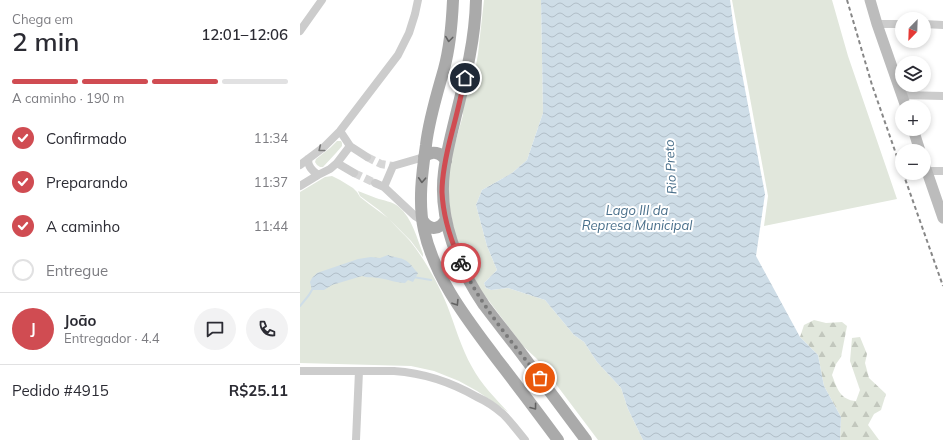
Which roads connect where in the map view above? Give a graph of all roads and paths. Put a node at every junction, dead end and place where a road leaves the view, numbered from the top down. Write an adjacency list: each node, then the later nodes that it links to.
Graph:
1 (322, 0): 10 (street)
2 (418, 0): 14 (street)
3 (453, 0): 17 (main road, one-way to 17)
4 (476, 0): 19 (main road)
5 (870, 0): 6 (street)
6 (877, 24): 7 (street); 11 (street)
7 (895, 24)
8 (931, 24): 9 (street)
9 (943, 24)
10 (300, 31)
11 (902, 95): 12 (street); 13 (street)
12 (943, 96)
13 (904, 100)
14 (340, 131): 15 (street); 18 (street, one-way to 18)
15 (350, 146): 16 (street); 20 (street)
16 (367, 157)
17 (424, 157): 19 (main road); 29 (street); 32 (main road, one-way to 32)
18 (308, 159): 21 (street); 25 (street)
19 (446, 161): 31 (main road)
20 (337, 163): 24 (street); 25 (street)
21 (300, 165)
22 (931, 168): 23 (street)
23 (943, 171)
24 (354, 173)
25 (318, 175): 28 (street)
26 (930, 180): 30 (street)
27 (375, 183): 29 (street)
28 (300, 186)
29 (384, 187): 32 (street)
30 (943, 218)
31 (446, 219): 32 (main road); 38 (main road)
32 (423, 221): 37 (main road, one-way to 37)
33 (300, 371): 34 (street)
34 (358, 371): 35 (street); 36 (street)
35 (356, 440)
36 (525, 440)
37 (558, 440)
38 (586, 440)

